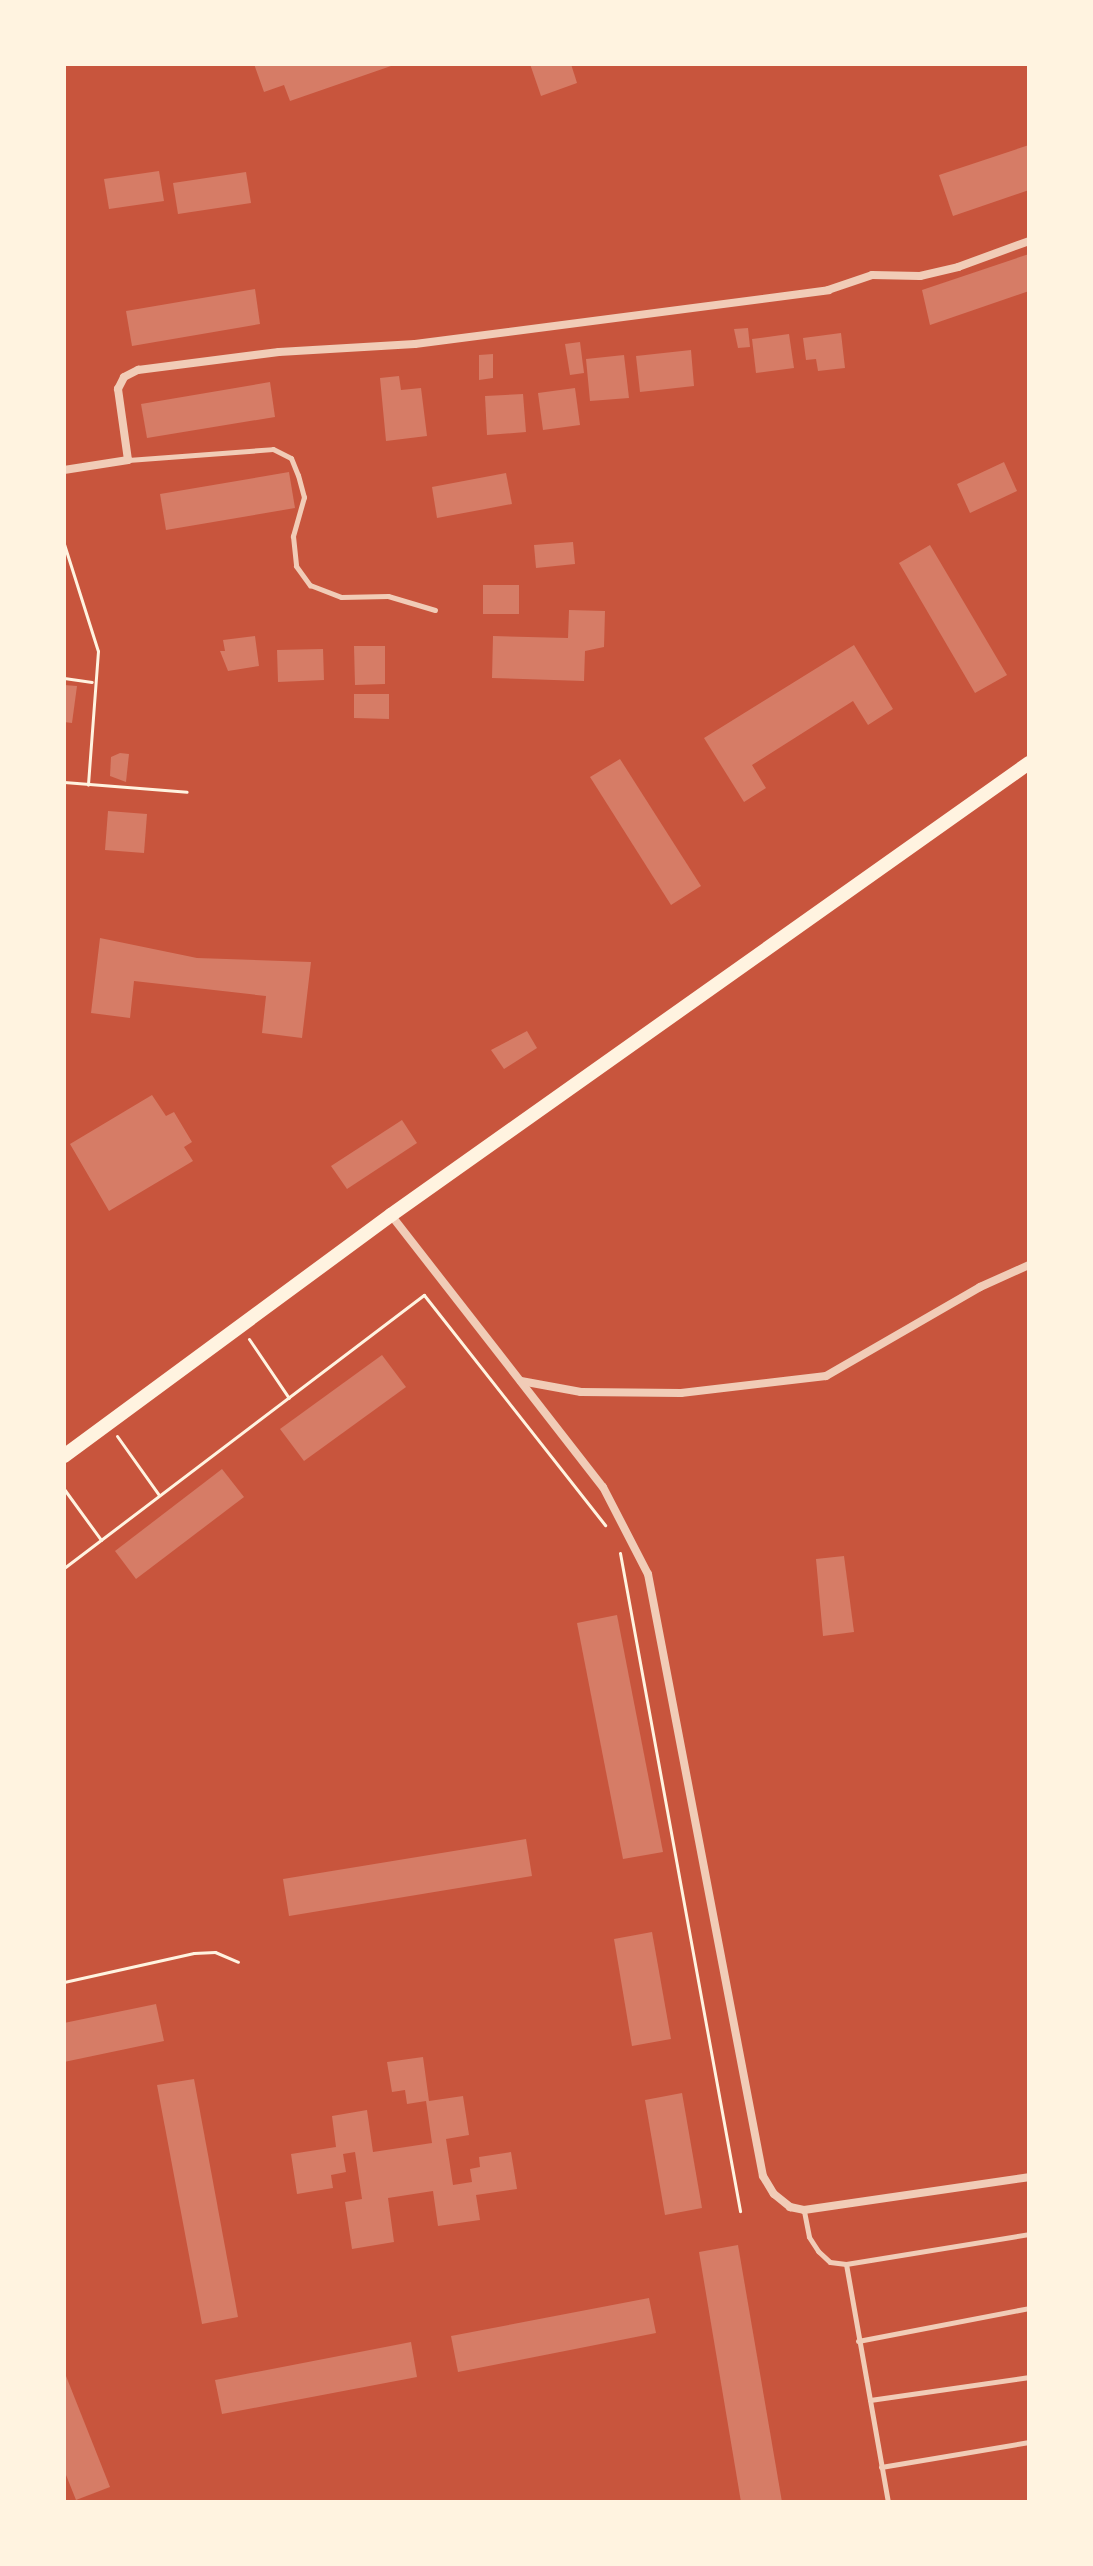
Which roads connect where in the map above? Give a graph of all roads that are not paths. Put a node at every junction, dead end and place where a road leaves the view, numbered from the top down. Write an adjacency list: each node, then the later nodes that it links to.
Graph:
1 (1029, 241): 2 (street)
2 (128, 460): 3 (street); 4 (lane)
3 (64, 470)
4 (435, 610)
5 (1029, 763): 6 (main road)
6 (391, 1215): 8 (street); 9 (main road)
7 (1029, 1265): 8 (street)
8 (520, 1381): 11 (street)
9 (64, 1456)
10 (1029, 2177): 11 (street)
11 (804, 2210): 13 (lane)
12 (1029, 2234): 13 (lane)
13 (846, 2264): 15 (lane)
14 (1029, 2308): 15 (lane)
15 (858, 2341): 17 (lane)
16 (1029, 2377): 17 (lane)
17 (870, 2400): 19 (lane)
18 (1029, 2442): 19 (lane)
19 (881, 2467): 20 (lane)
20 (888, 2502)

